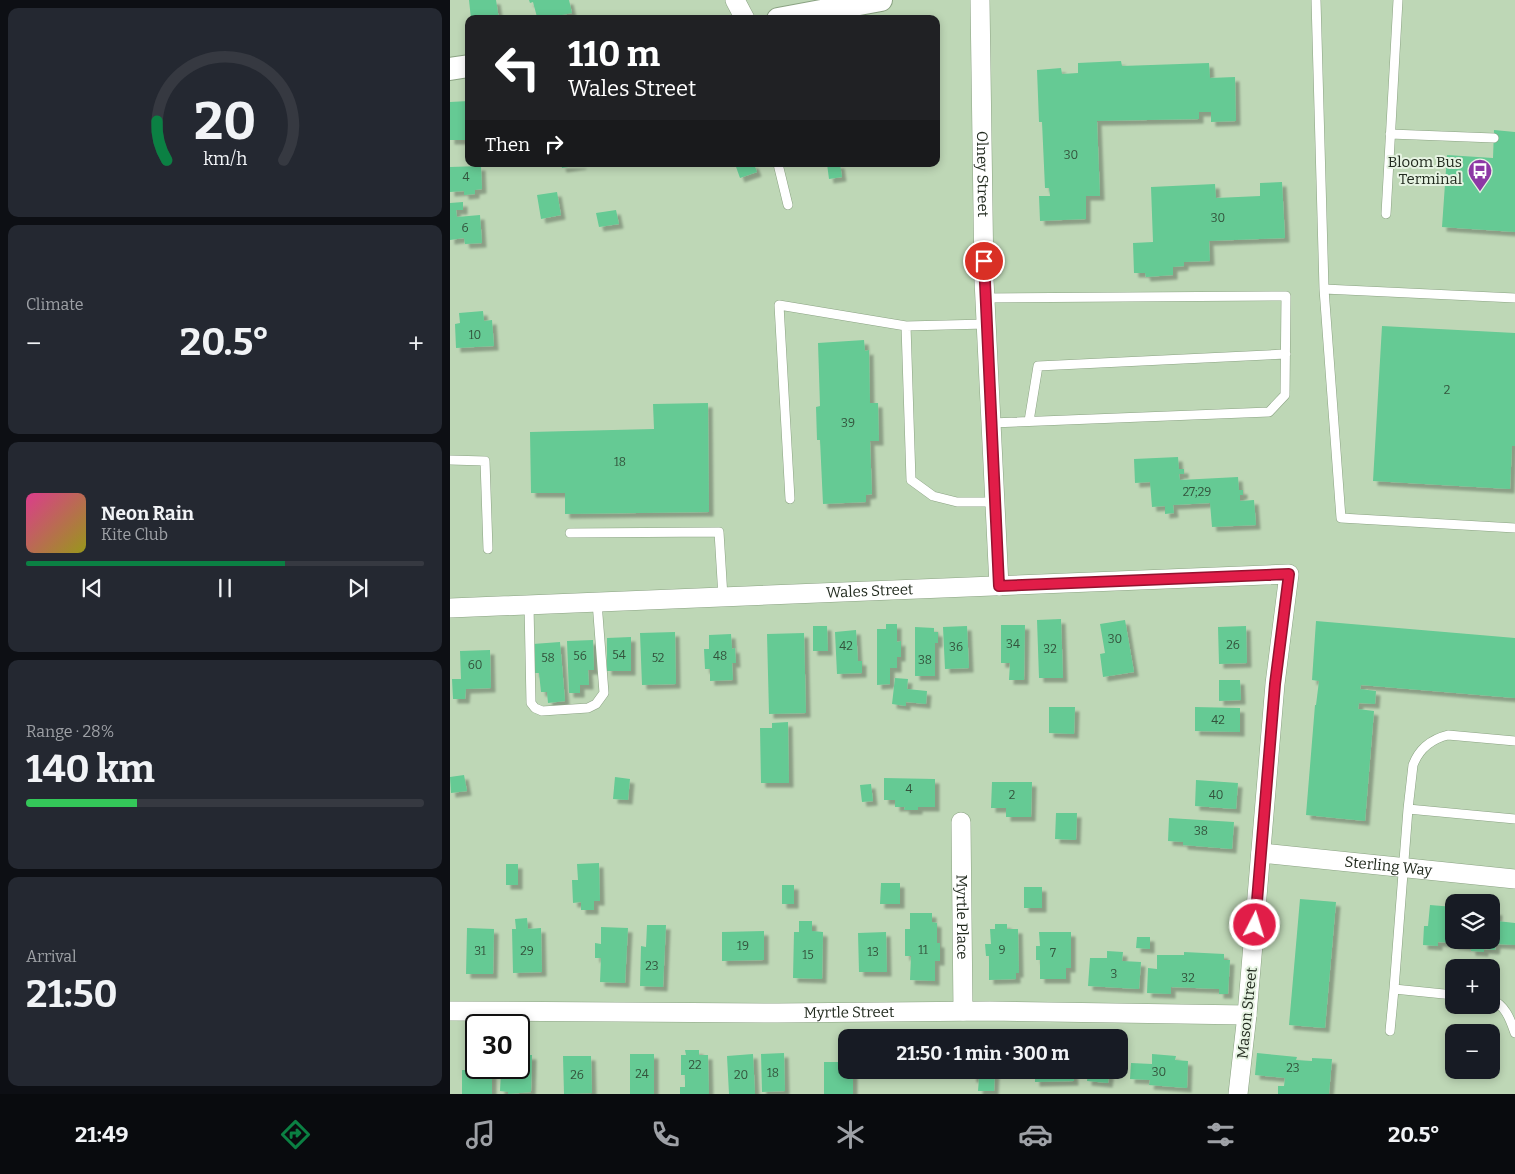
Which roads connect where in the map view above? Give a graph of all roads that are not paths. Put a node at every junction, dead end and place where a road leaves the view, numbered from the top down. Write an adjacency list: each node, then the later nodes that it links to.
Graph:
1 (734, 0): 6 (street)
2 (881, 0): 7 (street)
3 (980, 0): 16 (street, Olney Street)
4 (1316, 0): 15 (lane)
5 (1398, 0): 10 (lane)
6 (743, 15)
7 (800, 15)
8 (465, 67): 9 (street)
9 (450, 69)
10 (1390, 134): 11 (lane); 14 (lane)
11 (1494, 138)
12 (779, 167): 13 (lane)
13 (788, 206)
14 (1386, 214)
15 (1324, 288): 17 (lane); 26 (lane)
16 (985, 298): 18 (street, Olney Street); 20 (lane)
17 (1515, 298)
18 (986, 324): 19 (lane); 22 (street, Olney Street)
19 (906, 326): 24 (lane); 25 (lane)
20 (1286, 354): 21 (lane); 21 (lane)
21 (1029, 422): 22 (lane)
22 (991, 423): 25 (street, Olney Street)
23 (450, 460): 28 (lane)
24 (790, 499)
25 (995, 502): 30 (street, Olney Street)
26 (1515, 528)
27 (570, 534): 31 (lane)
28 (488, 549)
29 (1289, 574): 30 (street, Wales Street); 39 (street, Mason Street)
30 (999, 586): 31 (street, Wales Street)
31 (723, 597): 32 (street, Wales Street)
32 (597, 602): 33 (street, Wales Street); 33 (lane)
33 (529, 605): 34 (street, Wales Street)
34 (450, 608)
35 (1515, 741): 36 (lane)
36 (1408, 808): 37 (lane); 40 (lane)
37 (1515, 819)
38 (961, 822): 46 (street, Myrtle Place)
39 (1261, 853): 40 (street, Sterling Way); 47 (street, Mason Street)
40 (1403, 869): 41 (street, Sterling Way); 42 (lane)
41 (1515, 879)
42 (1394, 989): 43 (lane); 48 (lane)
43 (1445, 994)
44 (1500, 1005): 49 (lane)
45 (450, 1011): 46 (street, Myrtle Street)
46 (963, 1011): 47 (street, Myrtle Street)
47 (1247, 1015): 50 (street, Mason Street)
48 (1390, 1031)
49 (1515, 1033)
50 (1238, 1094)

